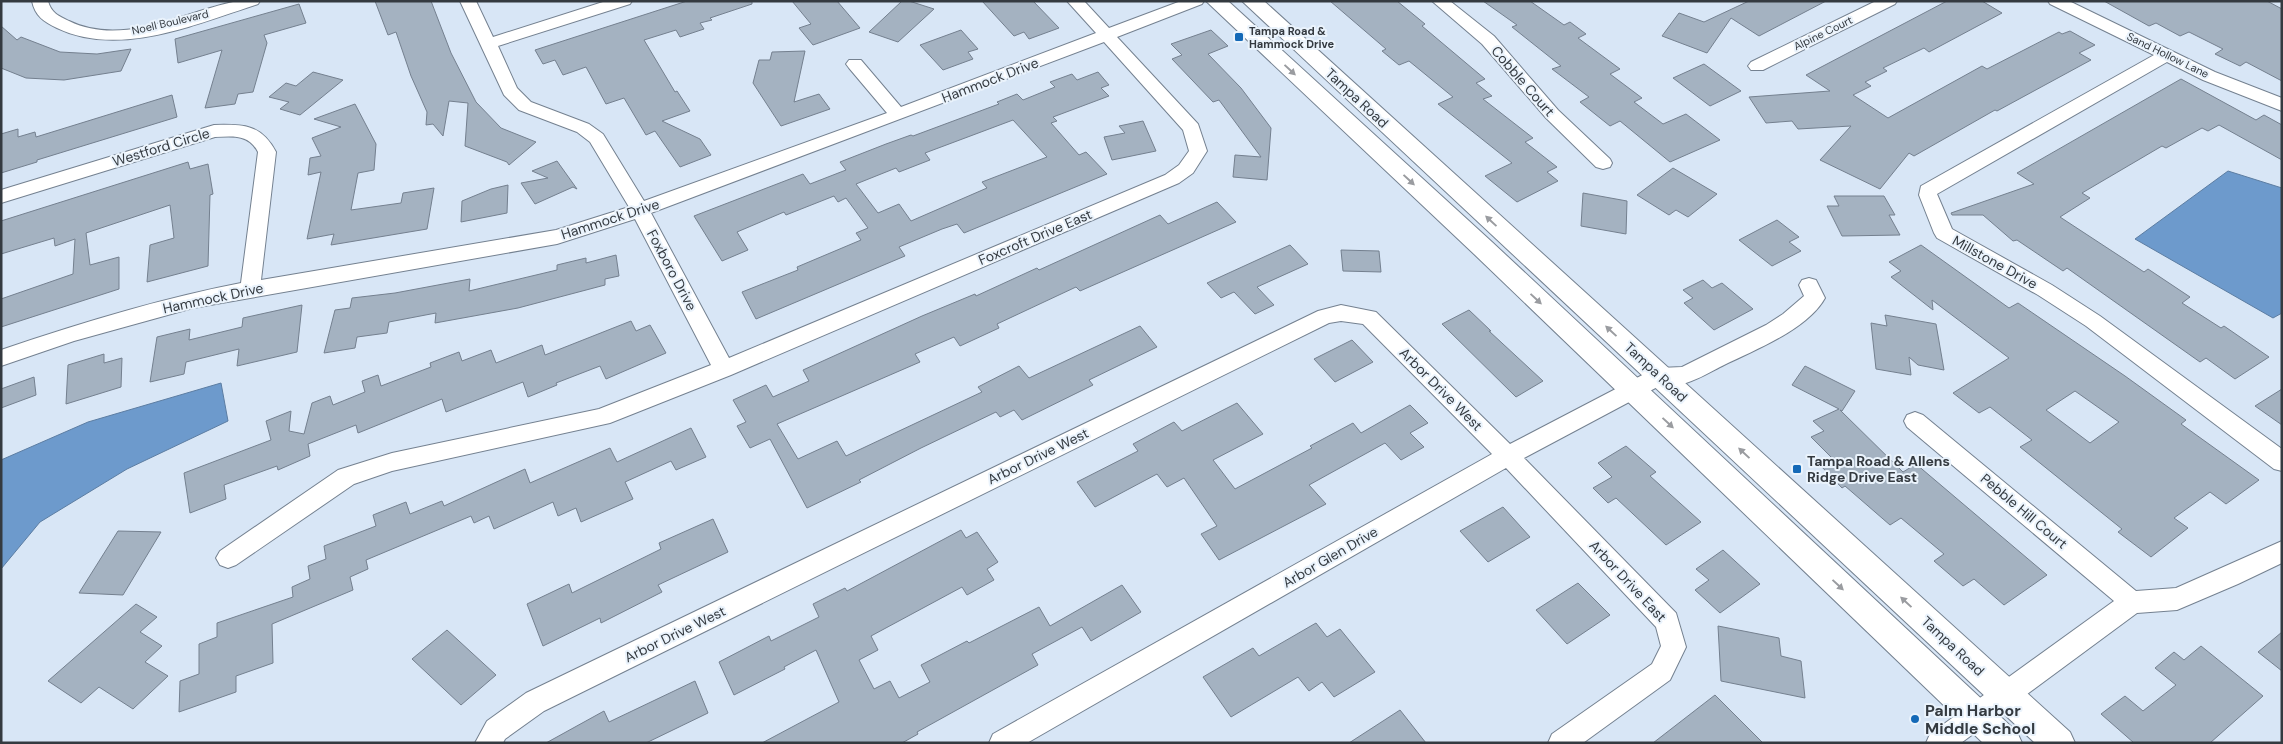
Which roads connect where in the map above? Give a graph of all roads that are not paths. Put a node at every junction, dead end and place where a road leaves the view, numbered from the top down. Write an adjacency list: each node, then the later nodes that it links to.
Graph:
1 (40, 1): 2 (street, Noell Boulevard)
2 (252, 1)
3 (468, 1): 13 (street, Foxboro Drive)
4 (624, 1): 13 (street)
5 (1075, 1): 12 (street, Foxcroft Drive East)
6 (1196, 1): 12 (street, Hammock Drive)
7 (1216, 1): 27 (main road, Tampa Road, one-way to 27)
8 (1252, 1): 26 (main road, Tampa Road, one-way to 8)
9 (1440, 1): 19 (street, Cobble Court)
10 (1889, 1): 16 (street, Alpine Court)
11 (2056, 1): 14 (street, Sand Hollow Lane)
12 (1108, 35): 18 (street, Hammock Drive); 25 (street, Foxcroft Drive East)
13 (487, 44): 21 (street, Foxboro Drive)
14 (2168, 55): 17 (street, Sand Hollow Lane); 30 (street, Millstone Drive)
15 (855, 64): 18 (street)
16 (1757, 66)
17 (2282, 104)
18 (898, 115): 21 (street, Hammock Drive)
19 (1604, 163)
20 (1, 197): 23 (street, Westford Circle)
21 (640, 210): 23 (street, Hammock Drive); 25 (street, Foxboro Drive)
22 (1809, 285): 26 (street)
23 (250, 289): 24 (street, Hammock Drive)
24 (1, 358)
25 (724, 369): 32 (street, Foxcroft Drive East)
26 (1660, 376): 27 (street, Arbor Glen Drive); 34 (main road, Tampa Road, one-way to 26)
27 (1632, 390): 29 (street, Arbor Glen Drive); 35 (main road, Tampa Road, one-way to 35)
28 (1915, 421): 33 (street, Pebble Hill Court)
29 (1508, 456): 36 (street, Arbor Drive West); 37 (street, Arbor Glen Drive); 38 (street, Arbor Drive East)
30 (2282, 462)
31 (2282, 551): 33 (street)
32 (228, 558)
33 (2132, 602): 34 (street)
34 (2006, 694): 35 (street); 41 (main road, Tampa Road)
35 (1977, 715): 39 (street); 40 (main road, Tampa Road)
36 (488, 743)
37 (1002, 743)
38 (1561, 743)
39 (1939, 743)
40 (2006, 743)
41 (2059, 743)

